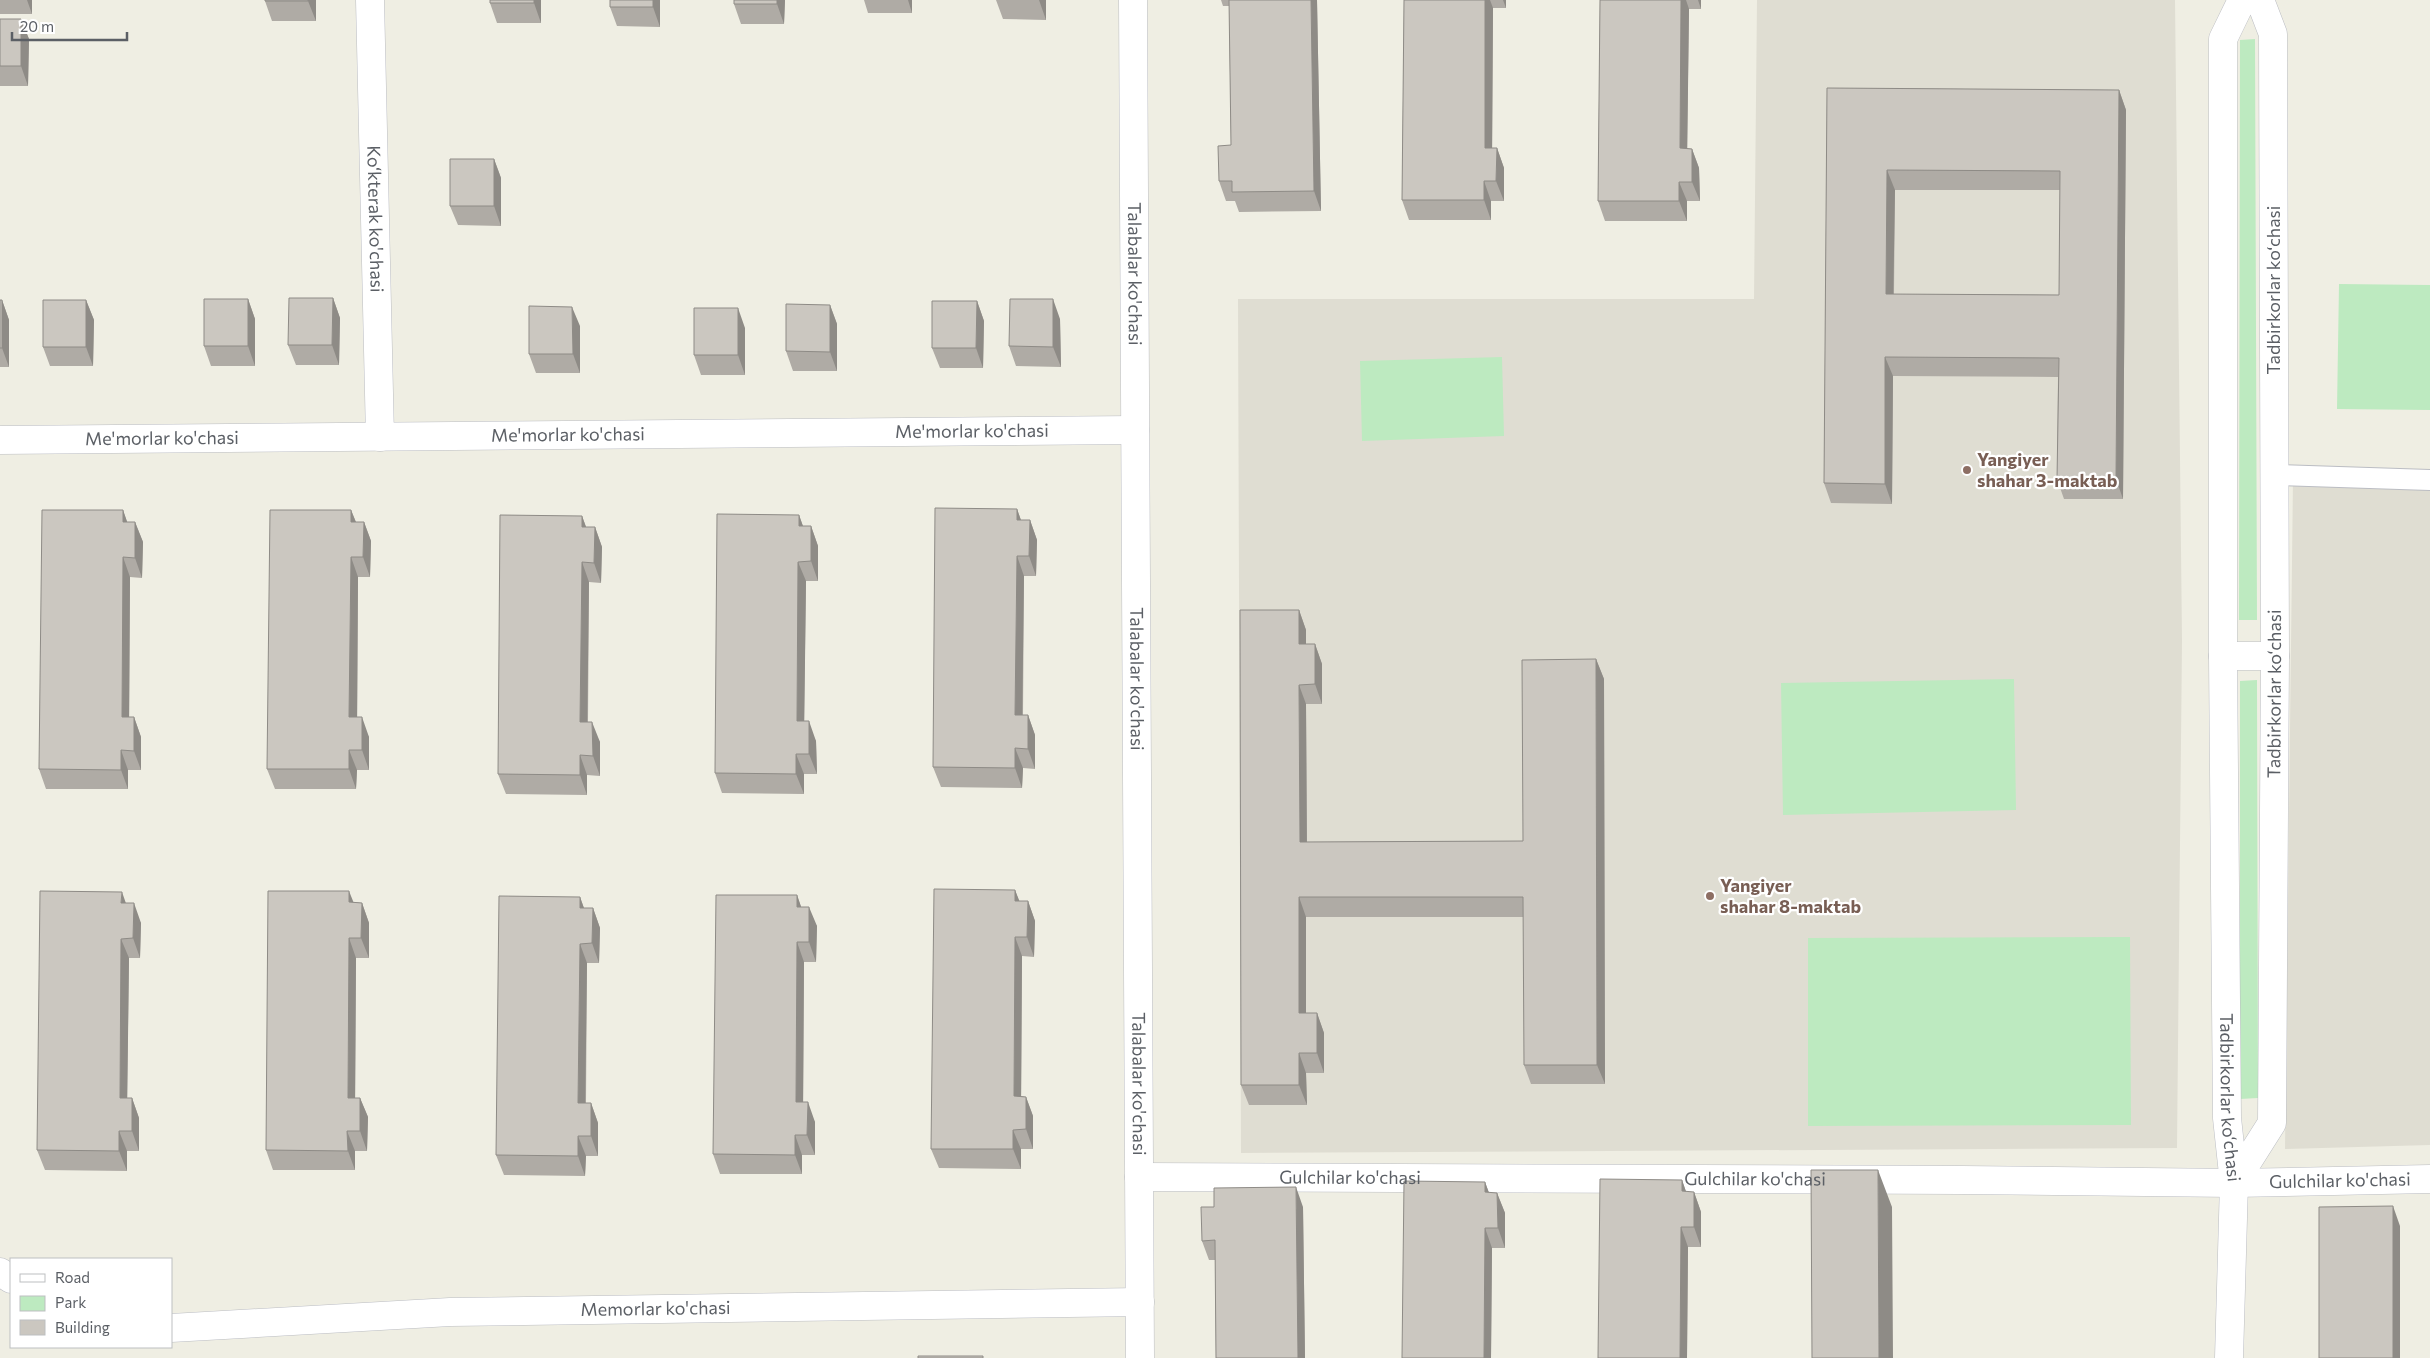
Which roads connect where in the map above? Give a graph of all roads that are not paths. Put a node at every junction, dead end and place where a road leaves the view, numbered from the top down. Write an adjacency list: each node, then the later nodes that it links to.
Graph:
1 (370, 0): 6 (street, Ko‘kterak ko'chasi)
2 (1133, 0): 5 (street, Talabalar ko'chasi)
3 (2242, 0): 10 (street, Tadbirkorlar ko‘chasi)
4 (2260, 0): 8 (street, Tadbirkorlar ko‘chasi)
5 (1135, 430): 6 (street, Me'morlar ko'chasi); 12 (street, Talabalar ko'chasi)
6 (380, 436): 7 (street, Me'morlar ko'chasi)
7 (0, 440)
8 (2275, 475): 9 (lane); 11 (street, Tadbirkorlar ko‘chasi)
9 (2430, 480)
10 (2223, 656): 11 (street); 14 (street, Tadbirkorlar ko‘chasi)
11 (2275, 656): 14 (street, Tadbirkorlar ko‘chasi)
12 (1139, 1177): 14 (street, Gulchilar ko'chasi); 15 (street, Talabalar ko'chasi)
13 (2430, 1179): 14 (street, Gulchilar ko'chasi)
14 (2234, 1183): 18 (street)
15 (1140, 1302): 16 (street, Memorlar ko'chasi); 17 (street, Talabalar ko'chasi)
16 (172, 1328)
17 (1140, 1358)
18 (2229, 1358)

